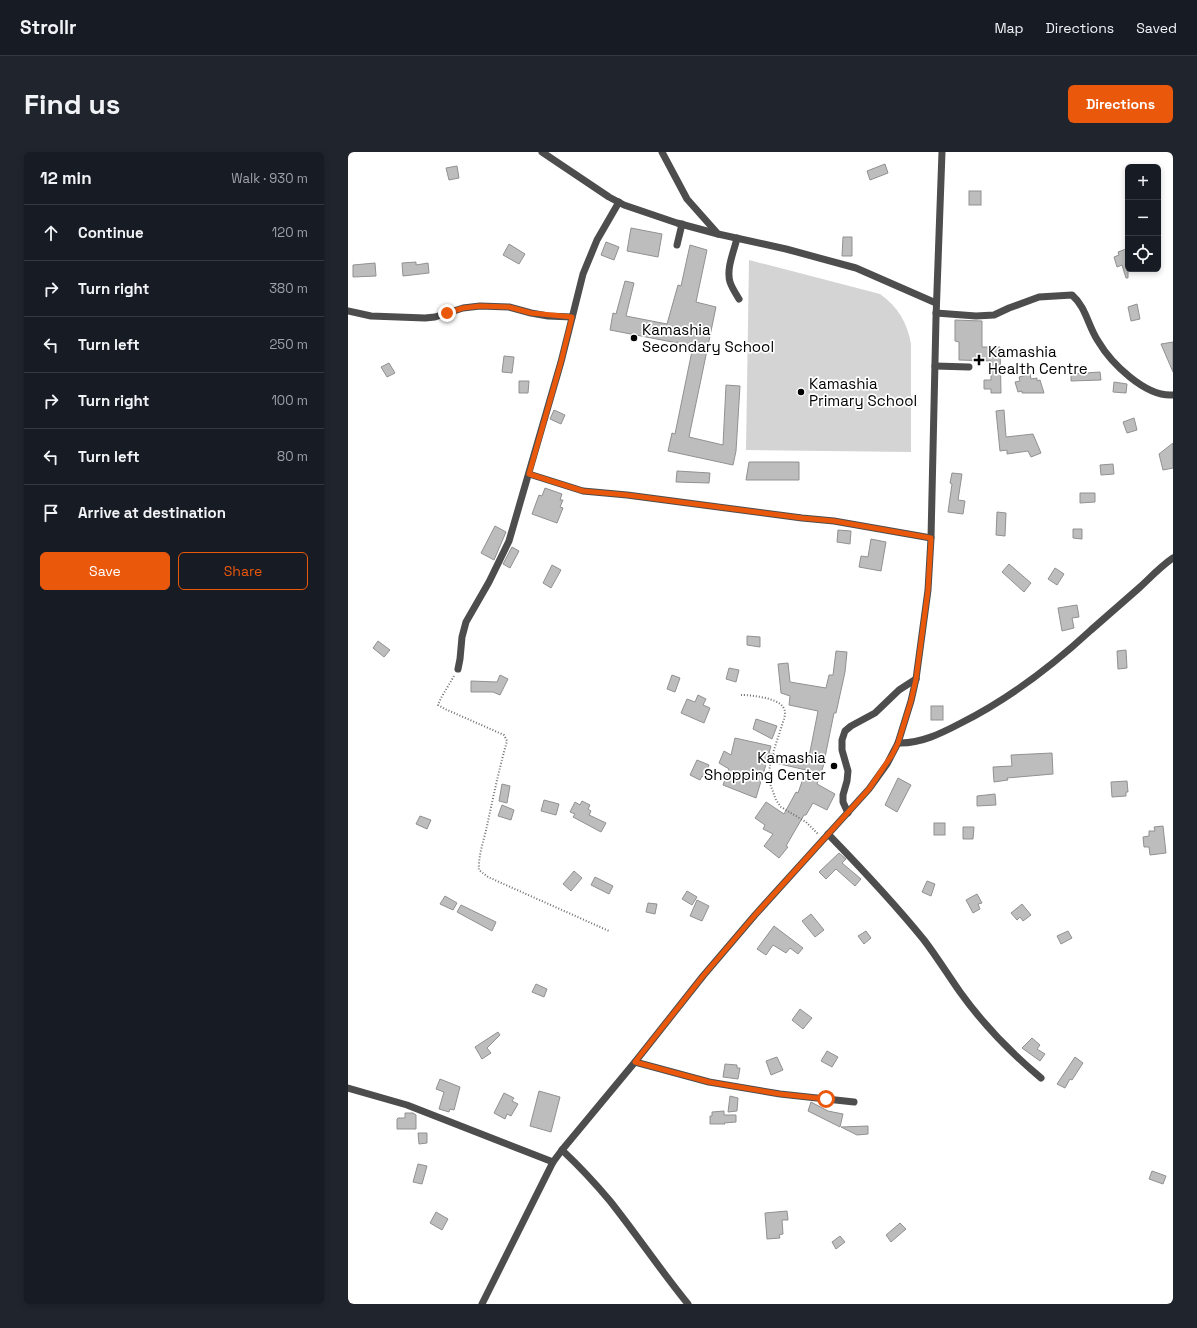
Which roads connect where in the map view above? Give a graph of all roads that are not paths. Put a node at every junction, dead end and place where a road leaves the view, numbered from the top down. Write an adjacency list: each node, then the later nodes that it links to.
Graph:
1 (542, 152): 4 (street)
2 (662, 152): 6 (street)
3 (942, 152): 10 (street)
4 (619, 202): 5 (street); 13 (street)
5 (682, 224): 6 (street); 8 (street)
6 (718, 234): 7 (street)
7 (738, 238): 9 (street); 10 (street)
8 (677, 245)
9 (739, 299)
10 (936, 303): 12 (street)
11 (348, 311): 13 (street)
12 (936, 313): 14 (street); 16 (street)
13 (572, 317): 17 (street)
14 (935, 366): 15 (street); 18 (street)
15 (969, 367)
16 (1173, 395)
17 (529, 474): 18 (street); 20 (street)
18 (931, 538): 21 (street)
19 (1173, 558): 22 (street)
20 (458, 669)
21 (916, 679): 22 (street); 23 (street)
22 (898, 743): 23 (street)
23 (848, 813): 24 (street)
24 (826, 837): 25 (street); 26 (street)
25 (635, 1062): 28 (street); 29 (street)
26 (1041, 1078)
27 (348, 1088): 30 (street)
28 (854, 1102)
29 (562, 1150): 30 (street); 32 (street)
30 (553, 1162): 31 (street)
31 (482, 1304)
32 (688, 1304)

